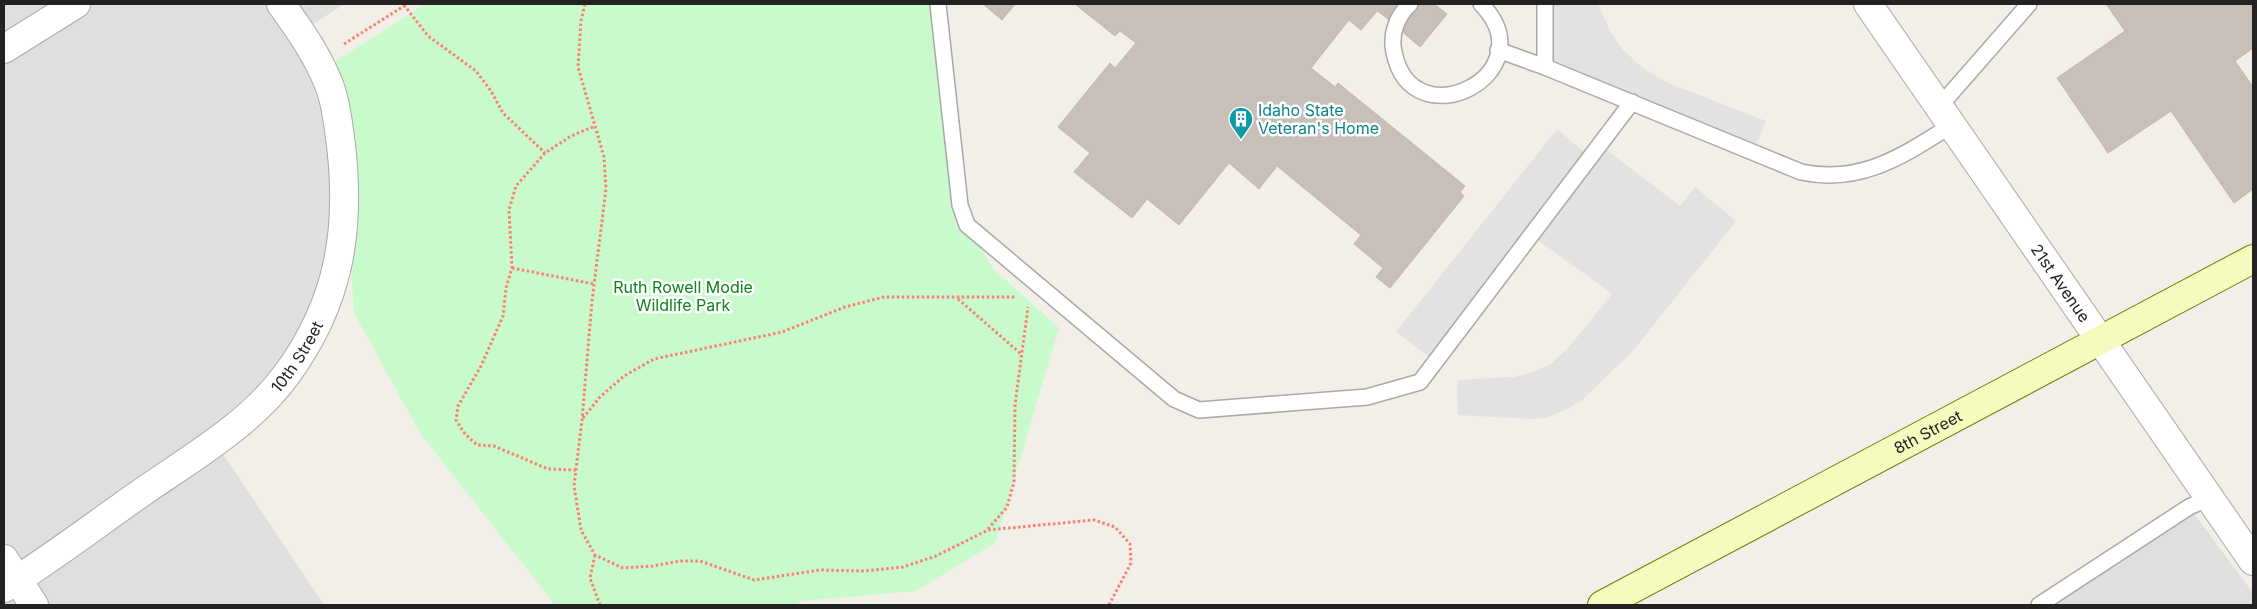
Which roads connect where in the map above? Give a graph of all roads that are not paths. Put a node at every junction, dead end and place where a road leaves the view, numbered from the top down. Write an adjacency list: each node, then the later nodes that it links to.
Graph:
1 (76, 4): 9 (street)
2 (281, 4): 18 (street, 10th Street)
3 (938, 4): 12 (lane)
4 (1410, 4): 10 (lane)
5 (1481, 4): 10 (lane)
6 (1545, 4): 11 (lane)
7 (1868, 4): 13 (street, 21st Avenue)
8 (2029, 4): 13 (lane)
9 (4, 49)
10 (1498, 50): 11 (lane)
11 (1545, 67): 12 (lane)
12 (1632, 102): 13 (lane)
13 (1945, 116): 15 (street, 21st Avenue)
14 (2253, 259): 15 (main road, 8th Street)
15 (2101, 342): 16 (street, 21st Avenue); 20 (main road, 8th Street)
16 (2209, 498): 17 (street, 21st Avenue); 21 (lane)
17 (2253, 561)
18 (8, 576): 19 (street)
19 (34, 605)
20 (1602, 605)
21 (2039, 605)

